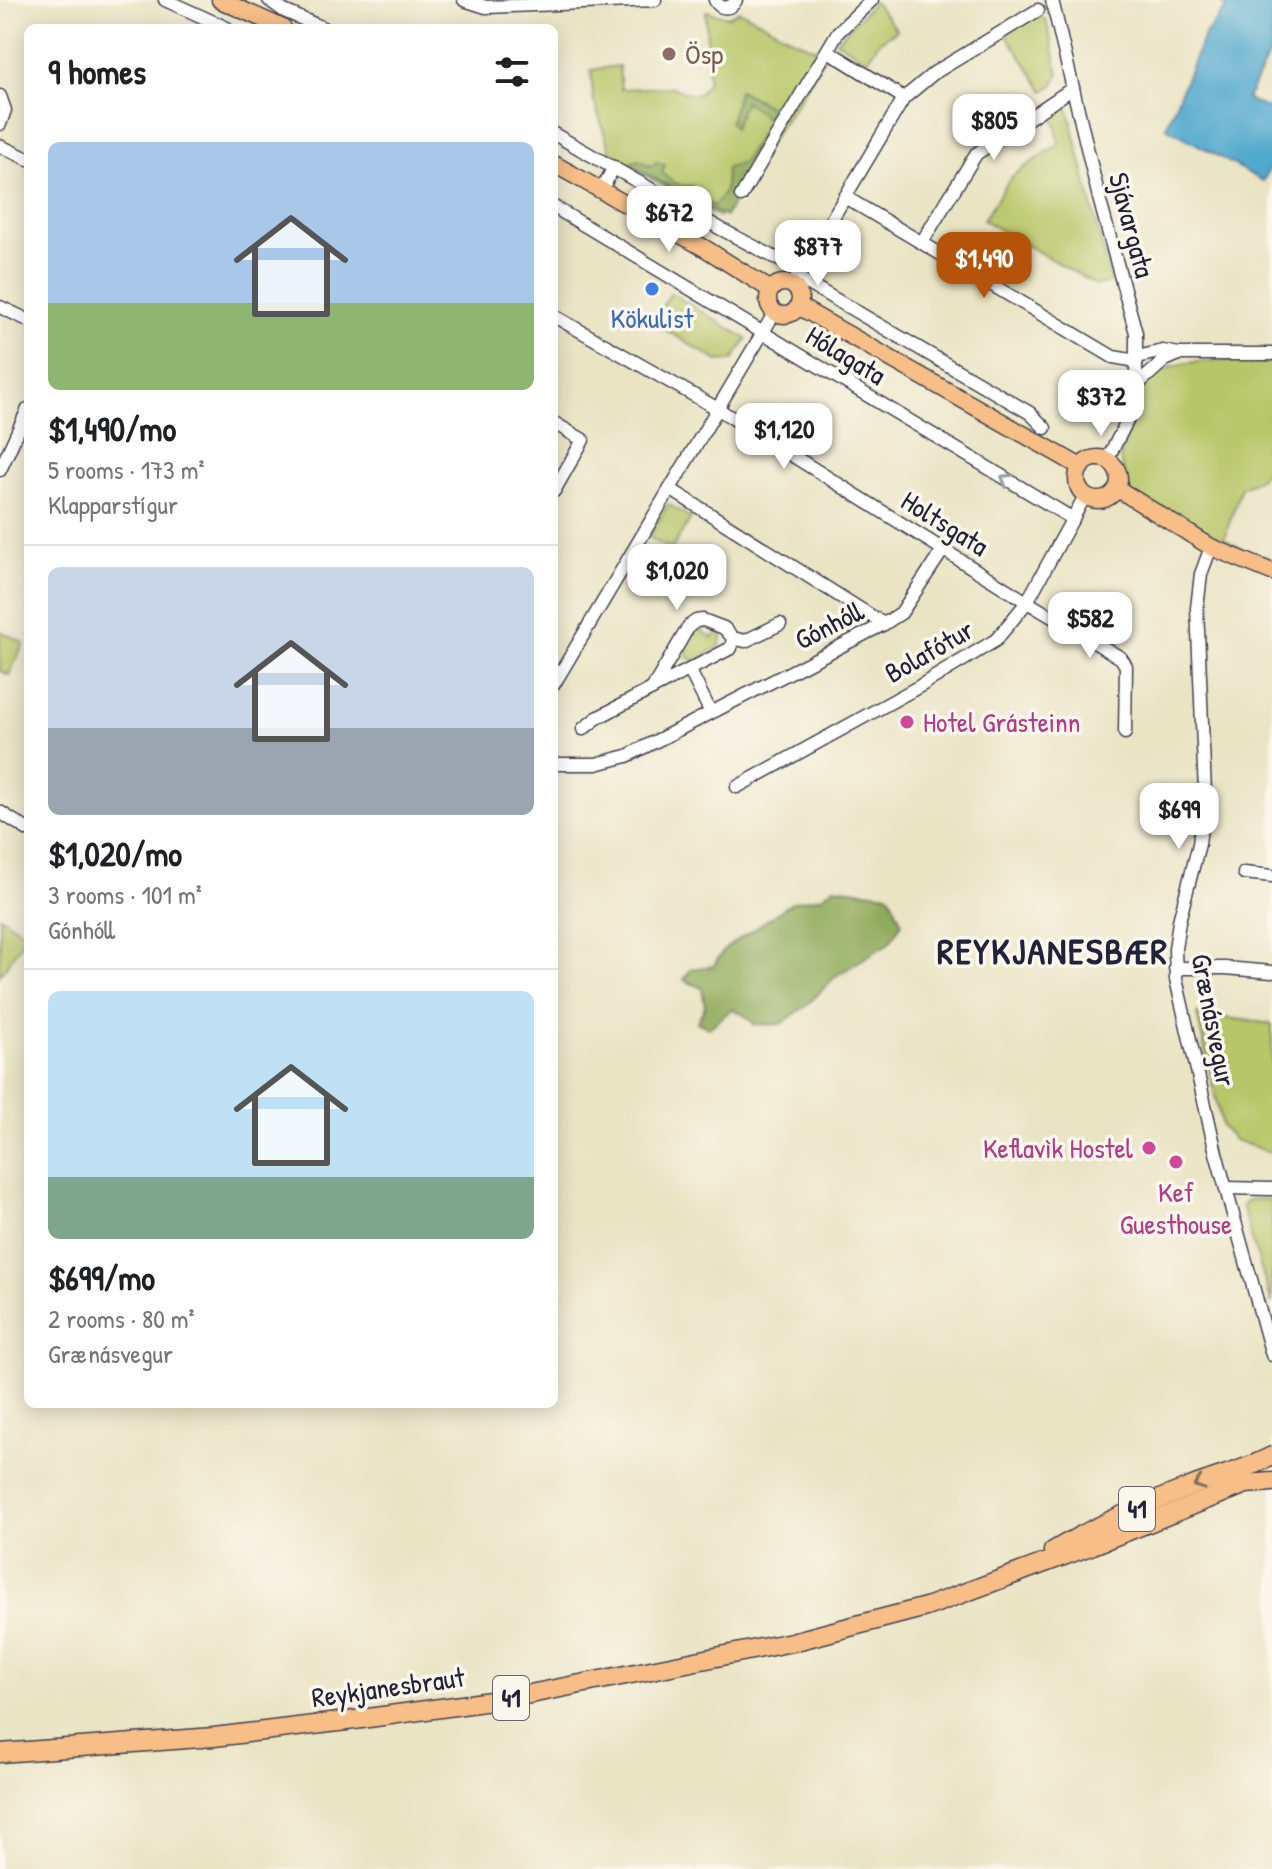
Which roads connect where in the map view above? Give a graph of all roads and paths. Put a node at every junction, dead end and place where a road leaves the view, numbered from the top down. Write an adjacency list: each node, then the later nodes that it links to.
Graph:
1 (165, 0): 12 (street)
2 (220, 0): 10 (main road)
3 (269, 0): 14 (street)
4 (464, 0): 5 (street)
5 (655, 0)
6 (715, 0): 7 (street)
7 (736, 0)
8 (872, 0): 15 (street)
9 (1052, 0): 16 (street, Sjávargata)
10 (248, 6): 13 (main road)
11 (1038, 10): 18 (street)
12 (218, 24)
13 (277, 24)
14 (314, 24)
15 (828, 51): 18 (street); 26 (street)
16 (1073, 88): 29 (street); 37 (street, Sjávargata)
17 (0, 96): 19 (street)
18 (904, 98): 27 (street)
19 (0, 124)
20 (558, 136): 24 (street)
21 (0, 146): 22 (street)
22 (24, 157)
23 (558, 166): 25 (main road)
24 (614, 167): 25 (street); 30 (street)
25 (602, 189): 31 (main road)
26 (741, 196)
27 (845, 197): 29 (street); 30 (street)
28 (558, 209): 38 (street, Hólagata)
29 (922, 242): 41 (street)
30 (797, 278): 31 (main road); 32 (main road); 46 (street)
31 (771, 290): 34 (main road)
32 (798, 306): 34 (main road); 48 (main road)
33 (0, 307): 35 (street)
34 (775, 312): 38 (street)
35 (24, 318)
36 (558, 318): 43 (street, Holtsgata)
37 (1134, 321): 40 (street); 41 (street, Sjávargata)
38 (763, 333): 43 (street); 54 (street, Hólagata, one-way to 38)
39 (1272, 354): 40 (street)
40 (1164, 355): 41 (street); 42 (street)
41 (1137, 359): 42 (street, Sjávargata)
42 (1136, 386): 47 (street, Sjávargata)
43 (718, 409): 51 (street); 56 (street, Holtsgata)
44 (24, 418): 49 (street)
45 (558, 425): 50 (street)
46 (1045, 428)
47 (1107, 460): 48 (main road); 52 (main road)
48 (1081, 467): 53 (main road)
49 (0, 470)
50 (558, 484)
51 (670, 489): 60 (street); 63 (street)
52 (1118, 489): 53 (main road); 55 (main road)
53 (1085, 496): 54 (street, Bolafótur)
54 (1073, 519): 58 (street, Bolafótur)
55 (1211, 547): 57 (main road); 74 (street, Grænásvegur)
56 (943, 550): 58 (street, Holtsgata); 60 (street, Gónhóll)
57 (1272, 572)
58 (1027, 602): 67 (street, Holtsgata); 69 (street, Bolafótur)
59 (780, 624): 61 (street, Gónhóll)
60 (884, 624): 65 (street, Gónhóll)
61 (733, 638): 62 (street, Gónhóll); 64 (street)
62 (690, 671): 64 (street, Gónhóll); 65 (street)
63 (558, 677)
64 (652, 689): 66 (street, Gónhóll)
65 (710, 711): 68 (street, Gónhóll)
66 (583, 729)
67 (1125, 733)
68 (558, 764)
69 (737, 787)
70 (0, 812): 71 (street)
71 (24, 827)
72 (1244, 873): 73 (street)
73 (1272, 876)
74 (1175, 968): 75 (street); 76 (street, Grænásvegur)
75 (1272, 972)
76 (1226, 1188): 77 (street); 78 (street, Grænásvegur)
77 (1272, 1189)
78 (1272, 1355)
79 (1272, 1456): 81 (highway, Reykjanesbraut / 41, one-way to 81)
80 (1272, 1482): 81 (highway, Reykjanesbraut / 41)
81 (1009, 1576): 82 (highway, Reykjanesbraut / 41)
82 (0, 1753)

